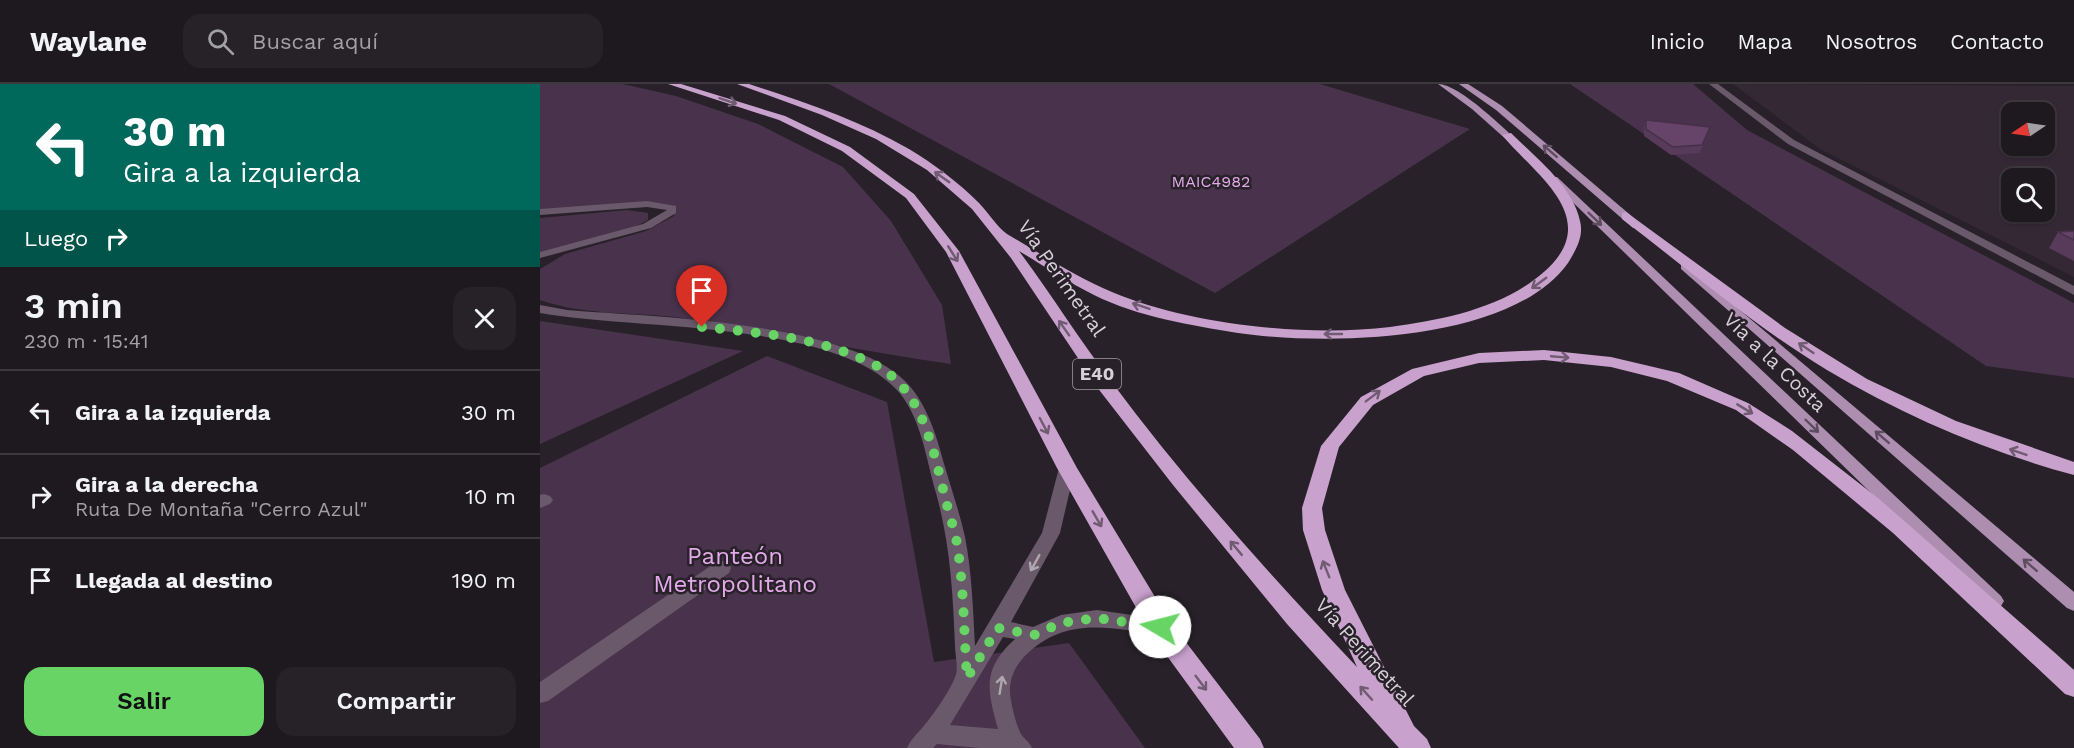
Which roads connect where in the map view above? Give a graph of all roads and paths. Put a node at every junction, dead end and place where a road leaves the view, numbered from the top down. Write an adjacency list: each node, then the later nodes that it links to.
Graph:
1 (672, 84): 15 (highway, one-way to 15)
2 (741, 84): 11 (highway, Vía Perimetral / E40, one-way to 2)
3 (1442, 84): 8 (main road, Vía a la Costa)
4 (1463, 84): 7 (main road, Vía a la Costa)
5 (1473, 84): 7 (main road)
6 (1713, 84): 13 (lane)
7 (1499, 108): 10 (main road, Vía a la Costa, one-way to 7)
8 (1507, 135): 11 (highway, one-way to 11); 22 (main road, Vía a la Costa, one-way to 22)
9 (540, 212): 12 (lane)
10 (1626, 216): 16 (highway, one-way to 10); 18 (main road, Vía a la Costa, one-way to 10)
11 (1000, 234): 27 (highway, Vía Perimetral / E40, one-way to 11)
12 (540, 255)
13 (2074, 291)
14 (540, 309): 23 (lane)
15 (1067, 468): 19 (highway, one-way to 19); 20 (lane, one-way to 20)
16 (2074, 469)
17 (722, 568): 25 (lane)
18 (2074, 603)
19 (1160, 627): 21 (lane); 29 (highway, one-way to 29)
20 (998, 628): 21 (lane); 23 (lane)
21 (1034, 635): 28 (lane, one-way to 21)
22 (2074, 677)
23 (967, 678): 26 (lane)
24 (2074, 686): 27 (highway, one-way to 24)
25 (540, 694)
26 (925, 741): 28 (lane)
27 (1411, 742)
28 (1017, 745)
29 (1250, 748)

